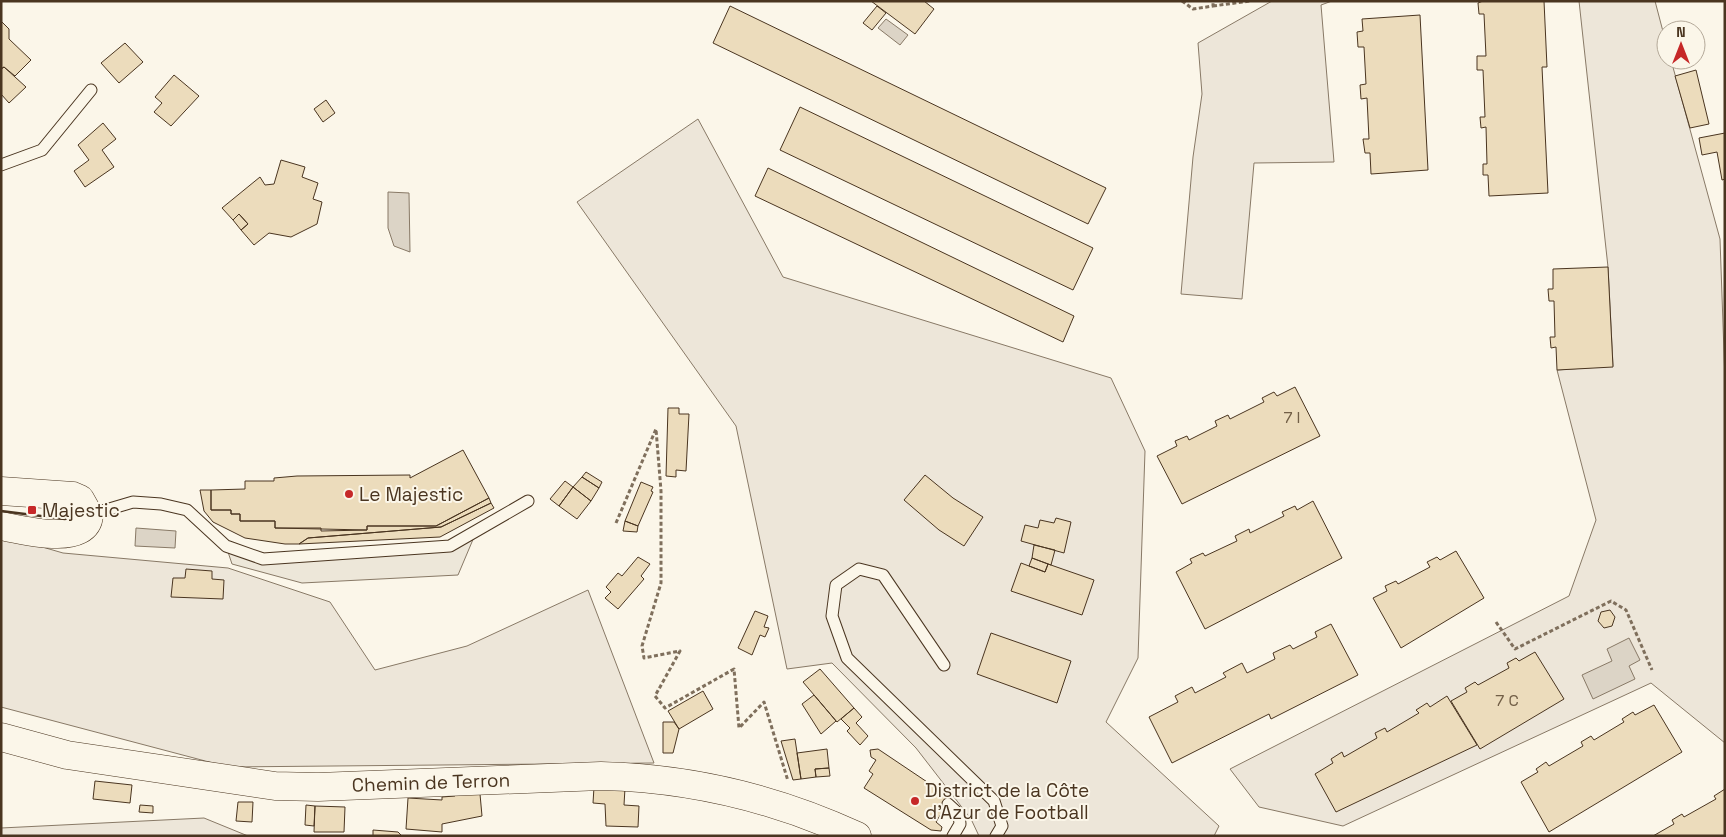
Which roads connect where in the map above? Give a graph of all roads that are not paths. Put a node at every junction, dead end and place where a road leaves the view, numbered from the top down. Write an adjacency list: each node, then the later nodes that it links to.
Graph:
1 (90, 90): 2 (lane)
2 (1, 165)
3 (1, 491): 5 (street)
4 (528, 501): 5 (lane)
5 (89, 515): 6 (street)
6 (1, 526)
7 (944, 665): 12 (lane)
8 (1, 737): 10 (street, Chemin de Terron)
9 (948, 804): 11 (lane)
10 (857, 836)
11 (953, 836)
12 (996, 836)

